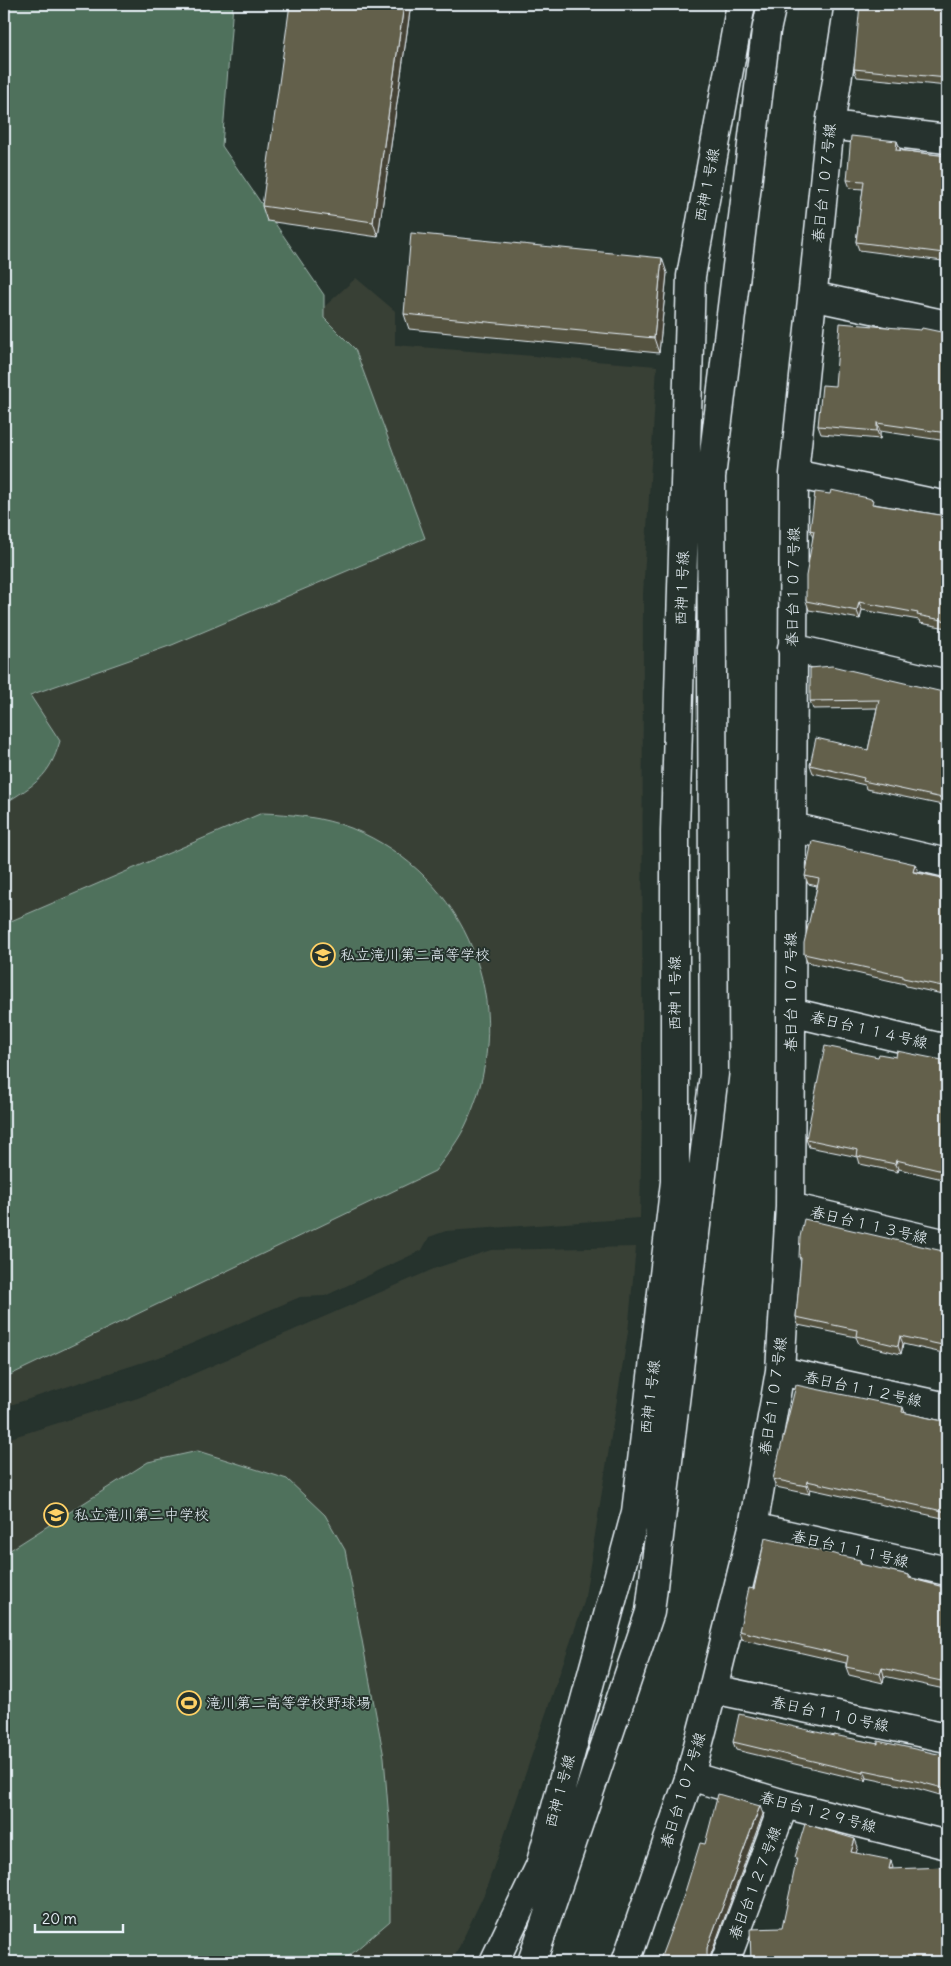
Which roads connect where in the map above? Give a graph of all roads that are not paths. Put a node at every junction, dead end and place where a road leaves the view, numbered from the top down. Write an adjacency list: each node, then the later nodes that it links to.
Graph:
1 (741, 4): 27 (street, 西神１号線)
2 (772, 4): 28 (street, 西神１号線)
3 (849, 4): 4 (street, 春日台１０７号線)
4 (830, 125): 5 (street); 6 (street, 春日台１０７号線)
5 (947, 139)
6 (812, 296): 7 (street); 8 (street, 春日台１０７号線)
7 (947, 324)
8 (794, 474): 9 (street); 10 (street, 春日台１０７号線)
9 (947, 506)
10 (792, 648): 11 (street); 12 (street, 春日台１０７号線)
11 (947, 684)
12 (792, 827): 13 (street); 14 (street, 春日台１０７号線)
13 (947, 863)
14 (791, 1012): 15 (street, 春日台１１４号線); 16 (street, 春日台１０７号線)
15 (947, 1049)
16 (790, 1207): 17 (street, 春日台１１３号線); 18 (street, 春日台１０７号線)
17 (947, 1244)
18 (780, 1371): 19 (street, 春日台１１２号線); 20 (street, 春日台１０７号線)
19 (947, 1407)
20 (754, 1527): 21 (street, 春日台１１１号線); 22 (street, 春日台１０７号線)
21 (947, 1571)
22 (713, 1689): 23 (street, 春日台１１０号線); 24 (street, 春日台１０７号線)
23 (947, 1738)
24 (690, 1776): 25 (street, 春日台１２９号線); 29 (street, 春日台１０７号線)
25 (784, 1804): 26 (street, 春日台１２９号線); 30 (street, 春日台１２７号線)
26 (947, 1845)
27 (494, 1962)
28 (532, 1962)
29 (626, 1962)
30 (725, 1962)

